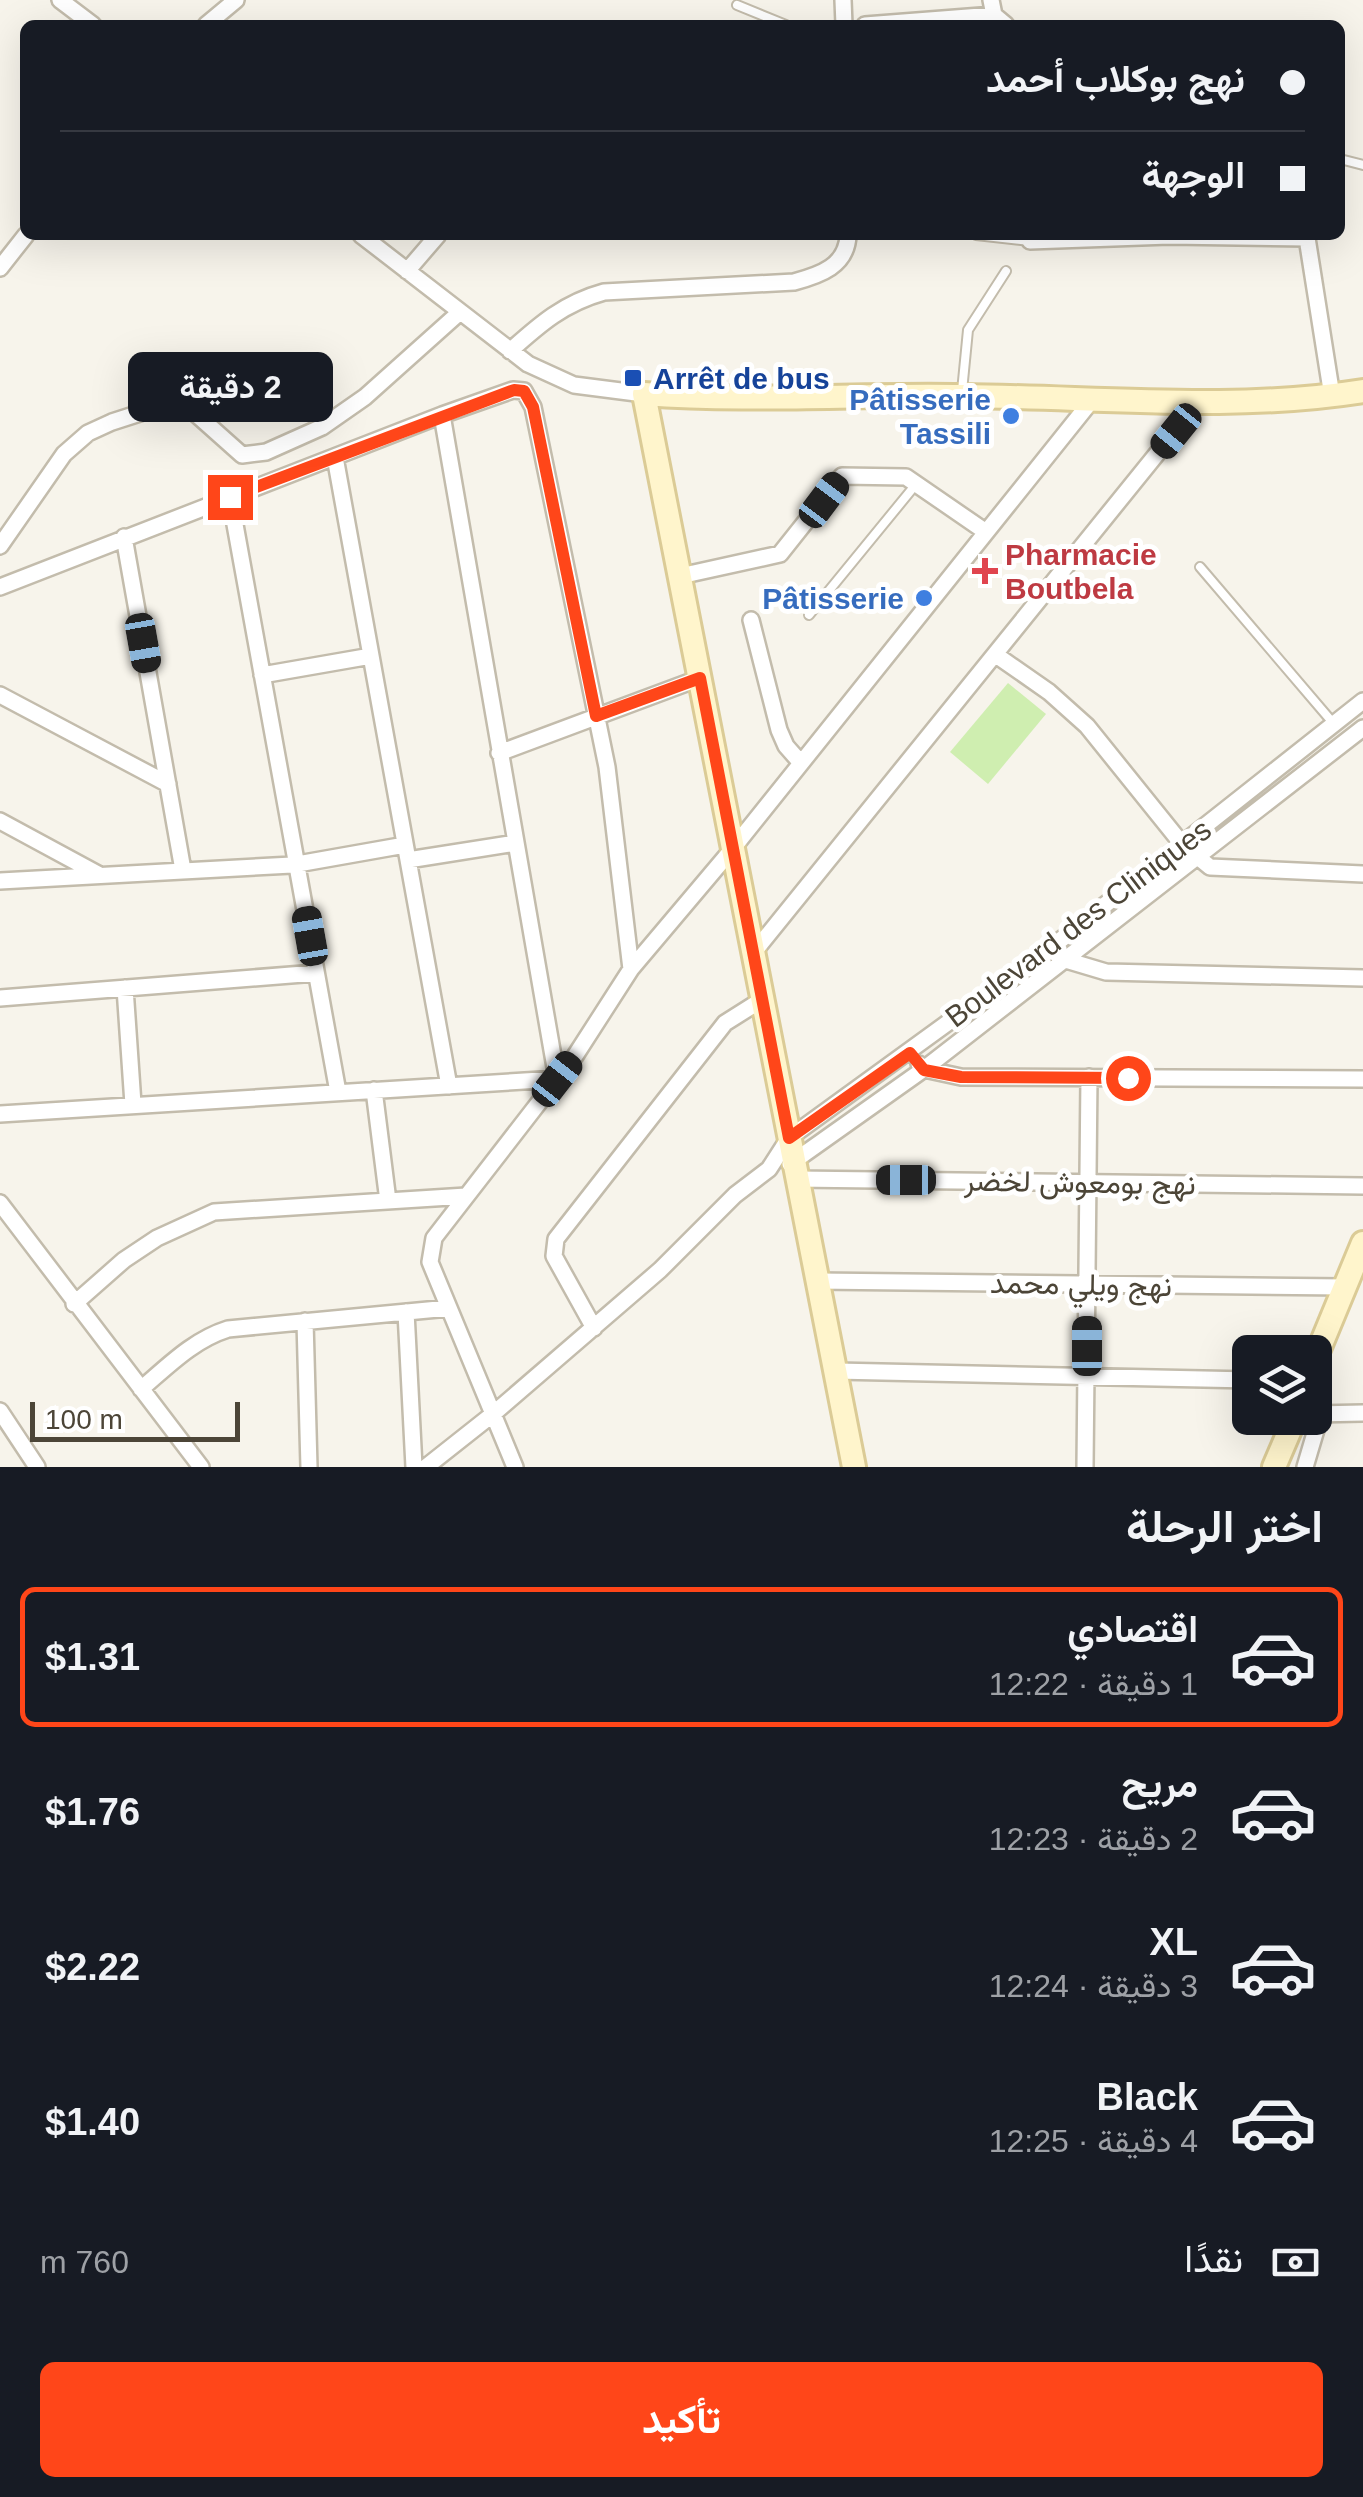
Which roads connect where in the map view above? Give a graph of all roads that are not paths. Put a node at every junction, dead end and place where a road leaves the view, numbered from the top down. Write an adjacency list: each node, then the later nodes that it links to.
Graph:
1 (60, 0): 5 (street)
2 (236, 0): 6 (street)
3 (737, 5): 7 (lane)
4 (997, 13): 8 (street)
5 (86, 20)
6 (212, 20)
7 (774, 20)
8 (920, 20)
9 (22, 240): 14 (street)
10 (368, 240): 15 (street)
11 (434, 240): 15 (street)
12 (848, 240): 18 (street)
13 (1308, 240): 22 (street)
14 (0, 268)
15 (408, 271): 17 (street)
16 (1006, 271): 21 (lane)
17 (460, 312): 18 (street); 31 (street)
18 (510, 351): 20 (street)
19 (1363, 391): 22 (street)
20 (644, 394): 21 (street); 33 (street)
21 (961, 396): 23 (street)
22 (1332, 396): 24 (street)
23 (1092, 400): 24 (street); 29 (street)
24 (1198, 403): 37 (street)
25 (442, 415): 26 (street); 43 (street); 46 (street)
26 (336, 458): 28 (street); 38 (street)
27 (917, 483): 29 (street); 33 (street); 35 (lane)
28 (230, 497): 30 (street); 39 (street)
29 (986, 532): 47 (street)
30 (124, 538): 34 (street); 48 (street)
31 (0, 546)
32 (1200, 567): 44 (lane)
33 (680, 576): 40 (street)
34 (0, 587)
35 (809, 615)
36 (750, 620): 47 (street)
37 (996, 655): 51 (street); 61 (street)
38 (371, 656): 39 (street); 53 (street)
39 (262, 676): 55 (street)
40 (700, 678): 43 (street); 52 (street)
41 (0, 695): 48 (street)
42 (1363, 701): 44 (street, Boulevard des Cliniques)
43 (596, 716): 46 (street); 63 (street)
44 (1334, 724): 51 (street, Boulevard des Cliniques)
45 (1363, 728): 54 (street, Boulevard des Cliniques)
46 (499, 754): 50 (street)
47 (801, 763): 52 (street)
48 (168, 784): 56 (street)
49 (0, 822): 57 (street)
50 (516, 844): 53 (street); 73 (street)
51 (1182, 844): 54 (street); 60 (street, Boulevard des Cliniques)
52 (734, 847): 61 (street); 63 (street)
53 (407, 852): 55 (street); 74 (street)
54 (1199, 858): 58 (street); 62 (street, Boulevard des Cliniques)
55 (297, 864): 56 (street); 64 (street)
56 (183, 870): 57 (street)
57 (99, 874): 59 (street)
58 (1363, 874)
59 (0, 881)
60 (1048, 950): 62 (street); 69 (street, Boulevard des Cliniques)
61 (754, 952): 68 (street)
62 (1063, 961): 65 (street); 70 (street, Boulevard des Cliniques)
63 (632, 969): 73 (street)
64 (316, 972): 66 (street); 76 (street)
65 (1363, 978)
66 (125, 988): 67 (street); 77 (street)
67 (0, 998)
68 (764, 1000): 79 (street); 95 (street)
69 (910, 1053): 70 (street); 79 (street, Boulevard des Cliniques)
70 (924, 1070): 71 (street); 81 (street, Boulevard des Cliniques)
71 (1088, 1078): 72 (street); 82 (street)
72 (1363, 1078)
73 (557, 1079): 74 (street); 84 (street)
74 (449, 1086): 75 (street)
75 (374, 1090): 76 (street); 85 (street)
76 (338, 1092): 77 (street)
77 (132, 1104): 78 (street)
78 (0, 1114)
79 (789, 1138): 80 (street); 81 (street)
80 (768, 1169): 81 (street); 95 (street)
81 (795, 1171): 82 (street, نهج بومعوش لخضر); 88 (street)
82 (1088, 1181): 83 (street, نهج بومعوش لخضر); 89 (street)
83 (1363, 1186)
84 (466, 1196): 85 (street); 92 (street)
85 (388, 1201): 91 (street)
86 (0, 1203): 91 (street)
87 (1363, 1243): 90 (street)
88 (816, 1281): 89 (street, نهج ويلي محمد); 97 (street)
89 (1087, 1284): 90 (street, نهج ويلي محمد); 98 (street)
90 (1345, 1287): 96 (street)
91 (74, 1304): 100 (street)
92 (449, 1308): 93 (street); 103 (street)
93 (406, 1312): 94 (street); 110 (street)
94 (304, 1321): 100 (street); 109 (street)
95 (594, 1328): 103 (street)
96 (1325, 1335)
97 (836, 1371): 98 (street); 113 (street)
98 (1087, 1378): 99 (street); 114 (street)
99 (1232, 1380)
100 (141, 1390): 108 (street)
101 (0, 1410): 107 (street)
102 (1363, 1413): 104 (street)
103 (493, 1414): 111 (street); 112 (street)
104 (1332, 1414)
105 (1288, 1435): 115 (street)
106 (1313, 1435): 116 (street)
107 (38, 1467)
108 (201, 1467)
109 (309, 1467)
110 (414, 1467)
111 (426, 1467)
112 (515, 1467)
113 (854, 1467)
114 (1085, 1467)
115 (1274, 1467)
116 (1305, 1467)

